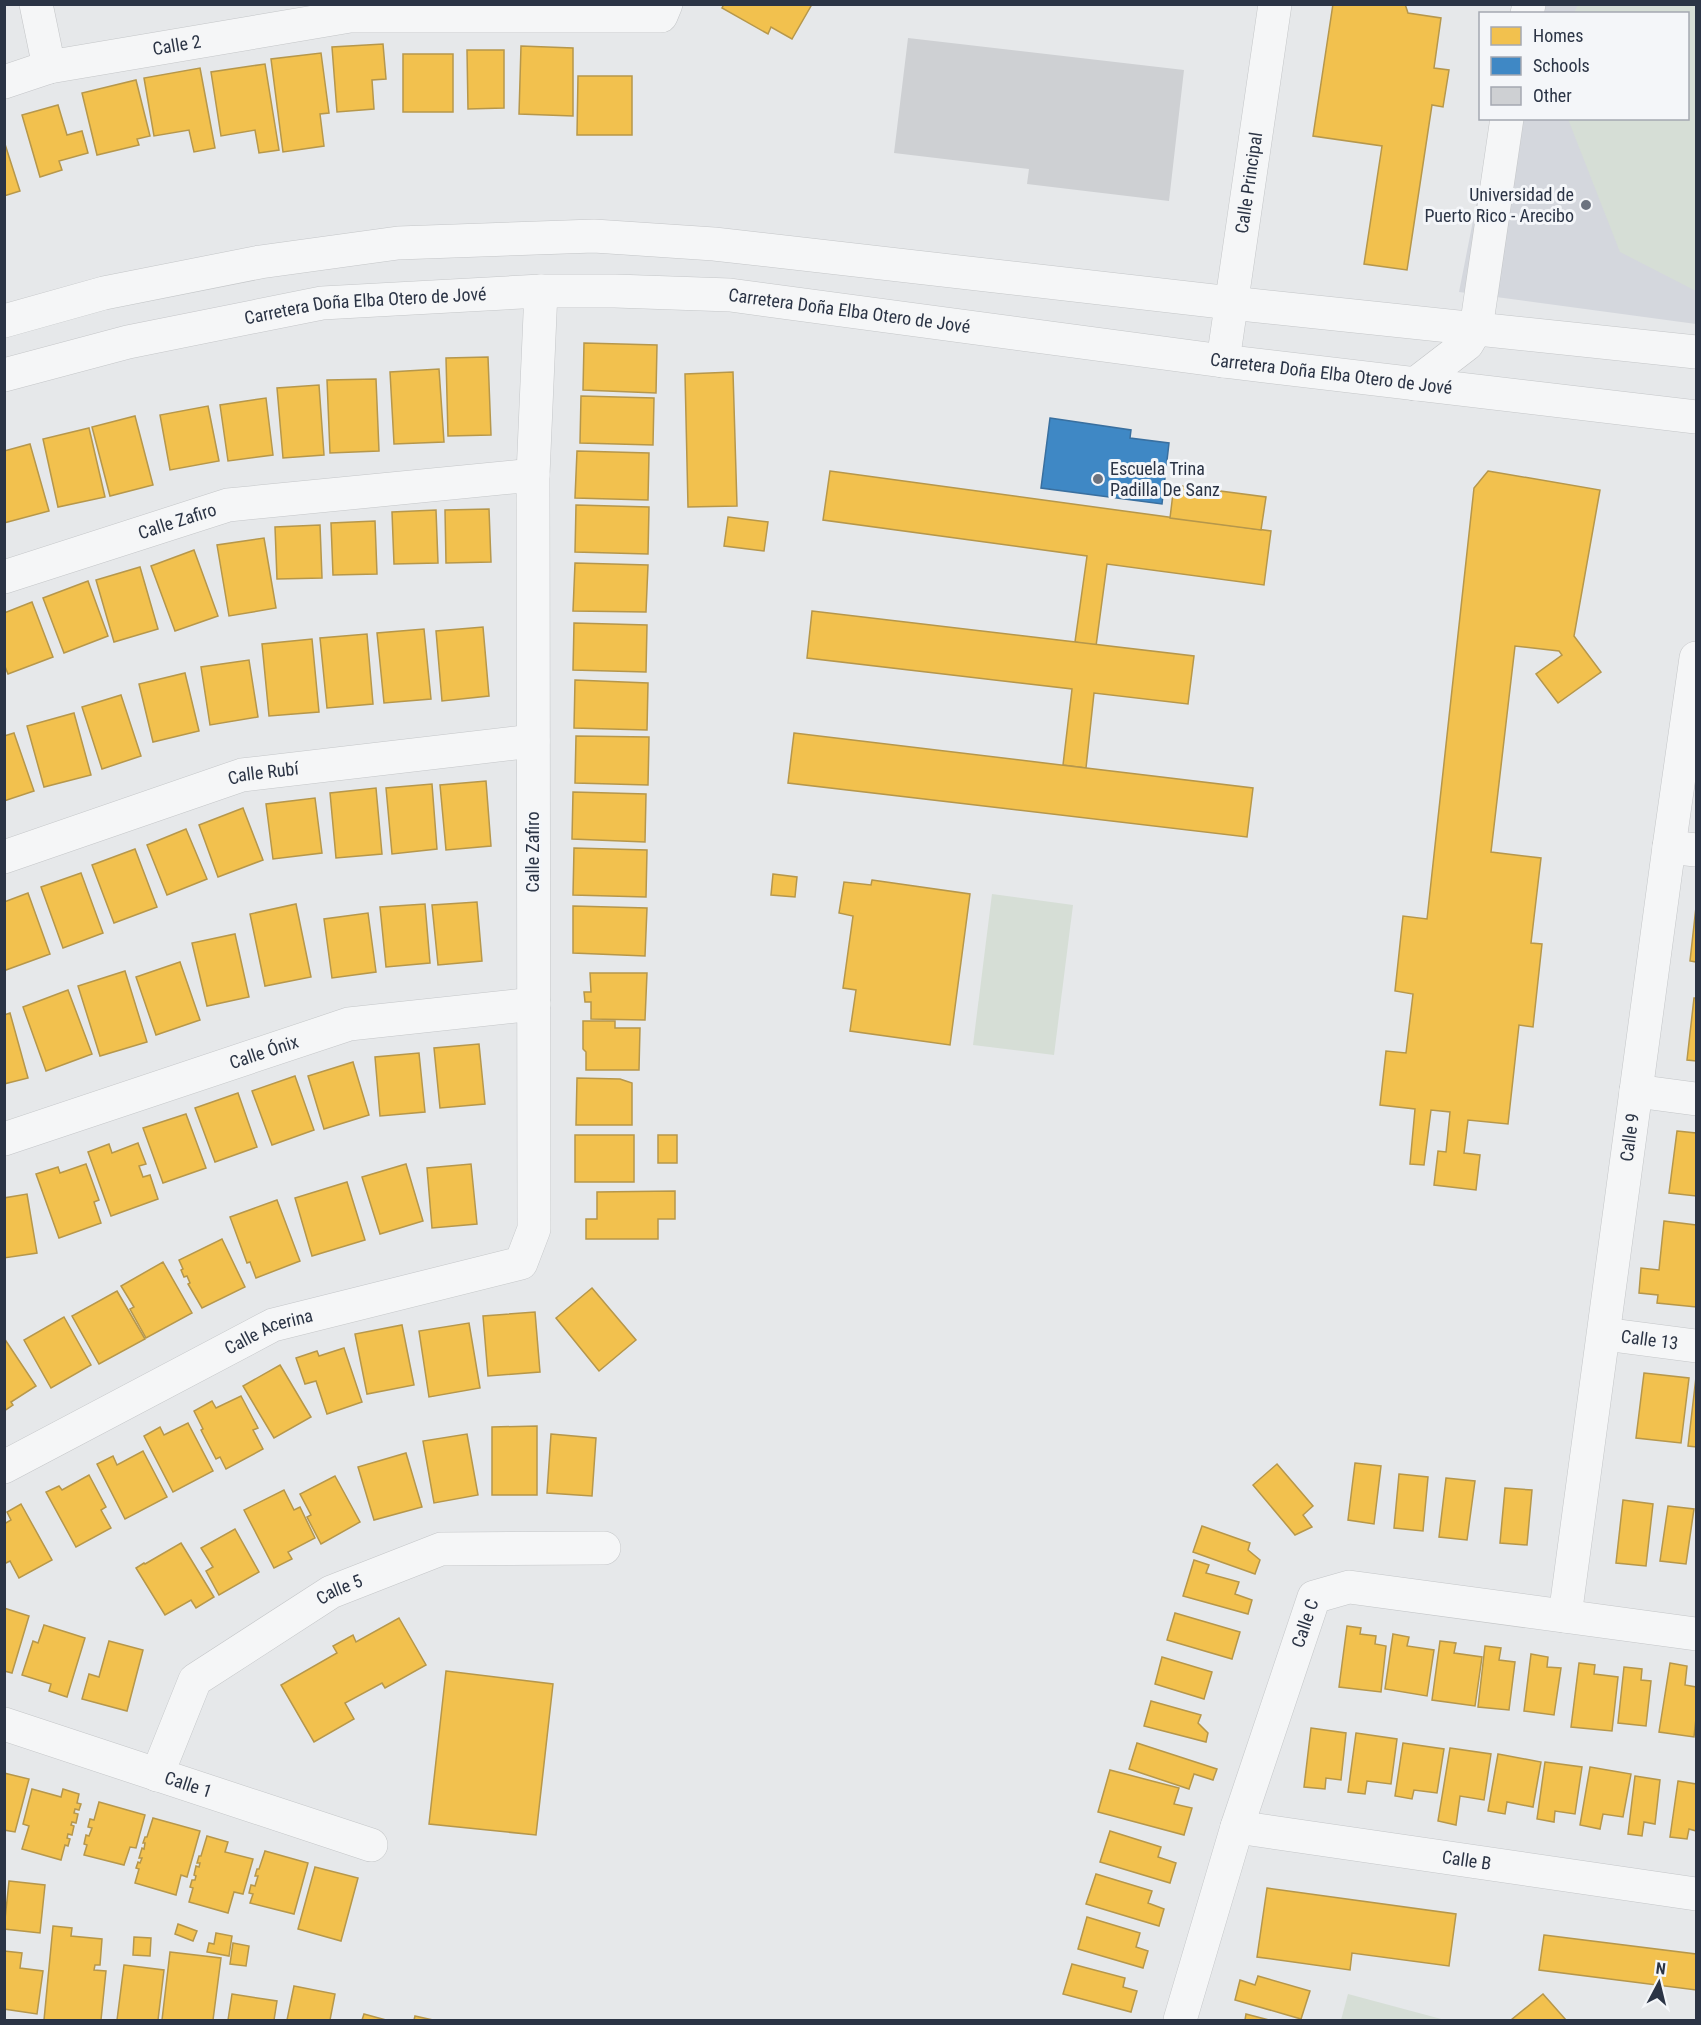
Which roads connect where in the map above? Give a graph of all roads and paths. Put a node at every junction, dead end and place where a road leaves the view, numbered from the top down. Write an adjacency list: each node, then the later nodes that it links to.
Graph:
1 (36, 4): 5 (street)
2 (666, 4): 4 (street, Calle 2)
3 (1275, 4): 9 (street, Calle Principal)
4 (349, 10): 5 (street, Calle 2)
5 (49, 67): 6 (street, Calle 2)
6 (4, 82)
7 (1507, 120): 11 (street)
8 (541, 291): 13 (street, Carretera Doña Elba Otero de Jové); 14 (street, Carretera Doña Elba Otero de Jové); 17 (street, Calle Zafiro)
9 (1231, 303): 10 (street); 11 (street); 13 (street, Calle Principal)
10 (4, 321)
11 (1476, 329): 12 (street); 15 (street)
12 (1696, 352)
13 (1223, 361): 15 (street, Carretera Doña Elba Otero de Jové)
14 (4, 375)
15 (1415, 384): 16 (street, Carretera Doña Elba Otero de Jové)
16 (1696, 417)
17 (533, 476): 18 (street, Calle Zafiro); 20 (street, Calle Zafiro)
18 (4, 577)
19 (1696, 658): 21 (street, Calle 9)
20 (533, 741): 22 (street, Calle Rubí); 23 (street, Calle Zafiro)
21 (1683, 848): 24 (street, Calle 9)
22 (4, 857)
23 (534, 1004): 26 (street, Calle Ónix); 27 (street, Calle Zafiro)
24 (1636, 1091): 25 (street); 28 (street, Calle 9)
25 (1696, 1099)
26 (4, 1139)
27 (534, 1229): 30 (street, Calle Acerina)
28 (1604, 1334): 29 (street, Calle 13); 32 (street, Calle 9)
29 (1696, 1346)
30 (4, 1467)
31 (604, 1548): 35 (street, Calle 5)
32 (1565, 1616): 33 (street, Calle C); 36 (street, Calle C)
33 (1696, 1634)
34 (4, 1724): 35 (street, Calle 1)
35 (157, 1776): 37 (street, Calle 1)
36 (1237, 1827): 38 (street, Calle B); 39 (street, Calle C)
37 (371, 1845)
38 (1696, 1894)
39 (1180, 2020)

